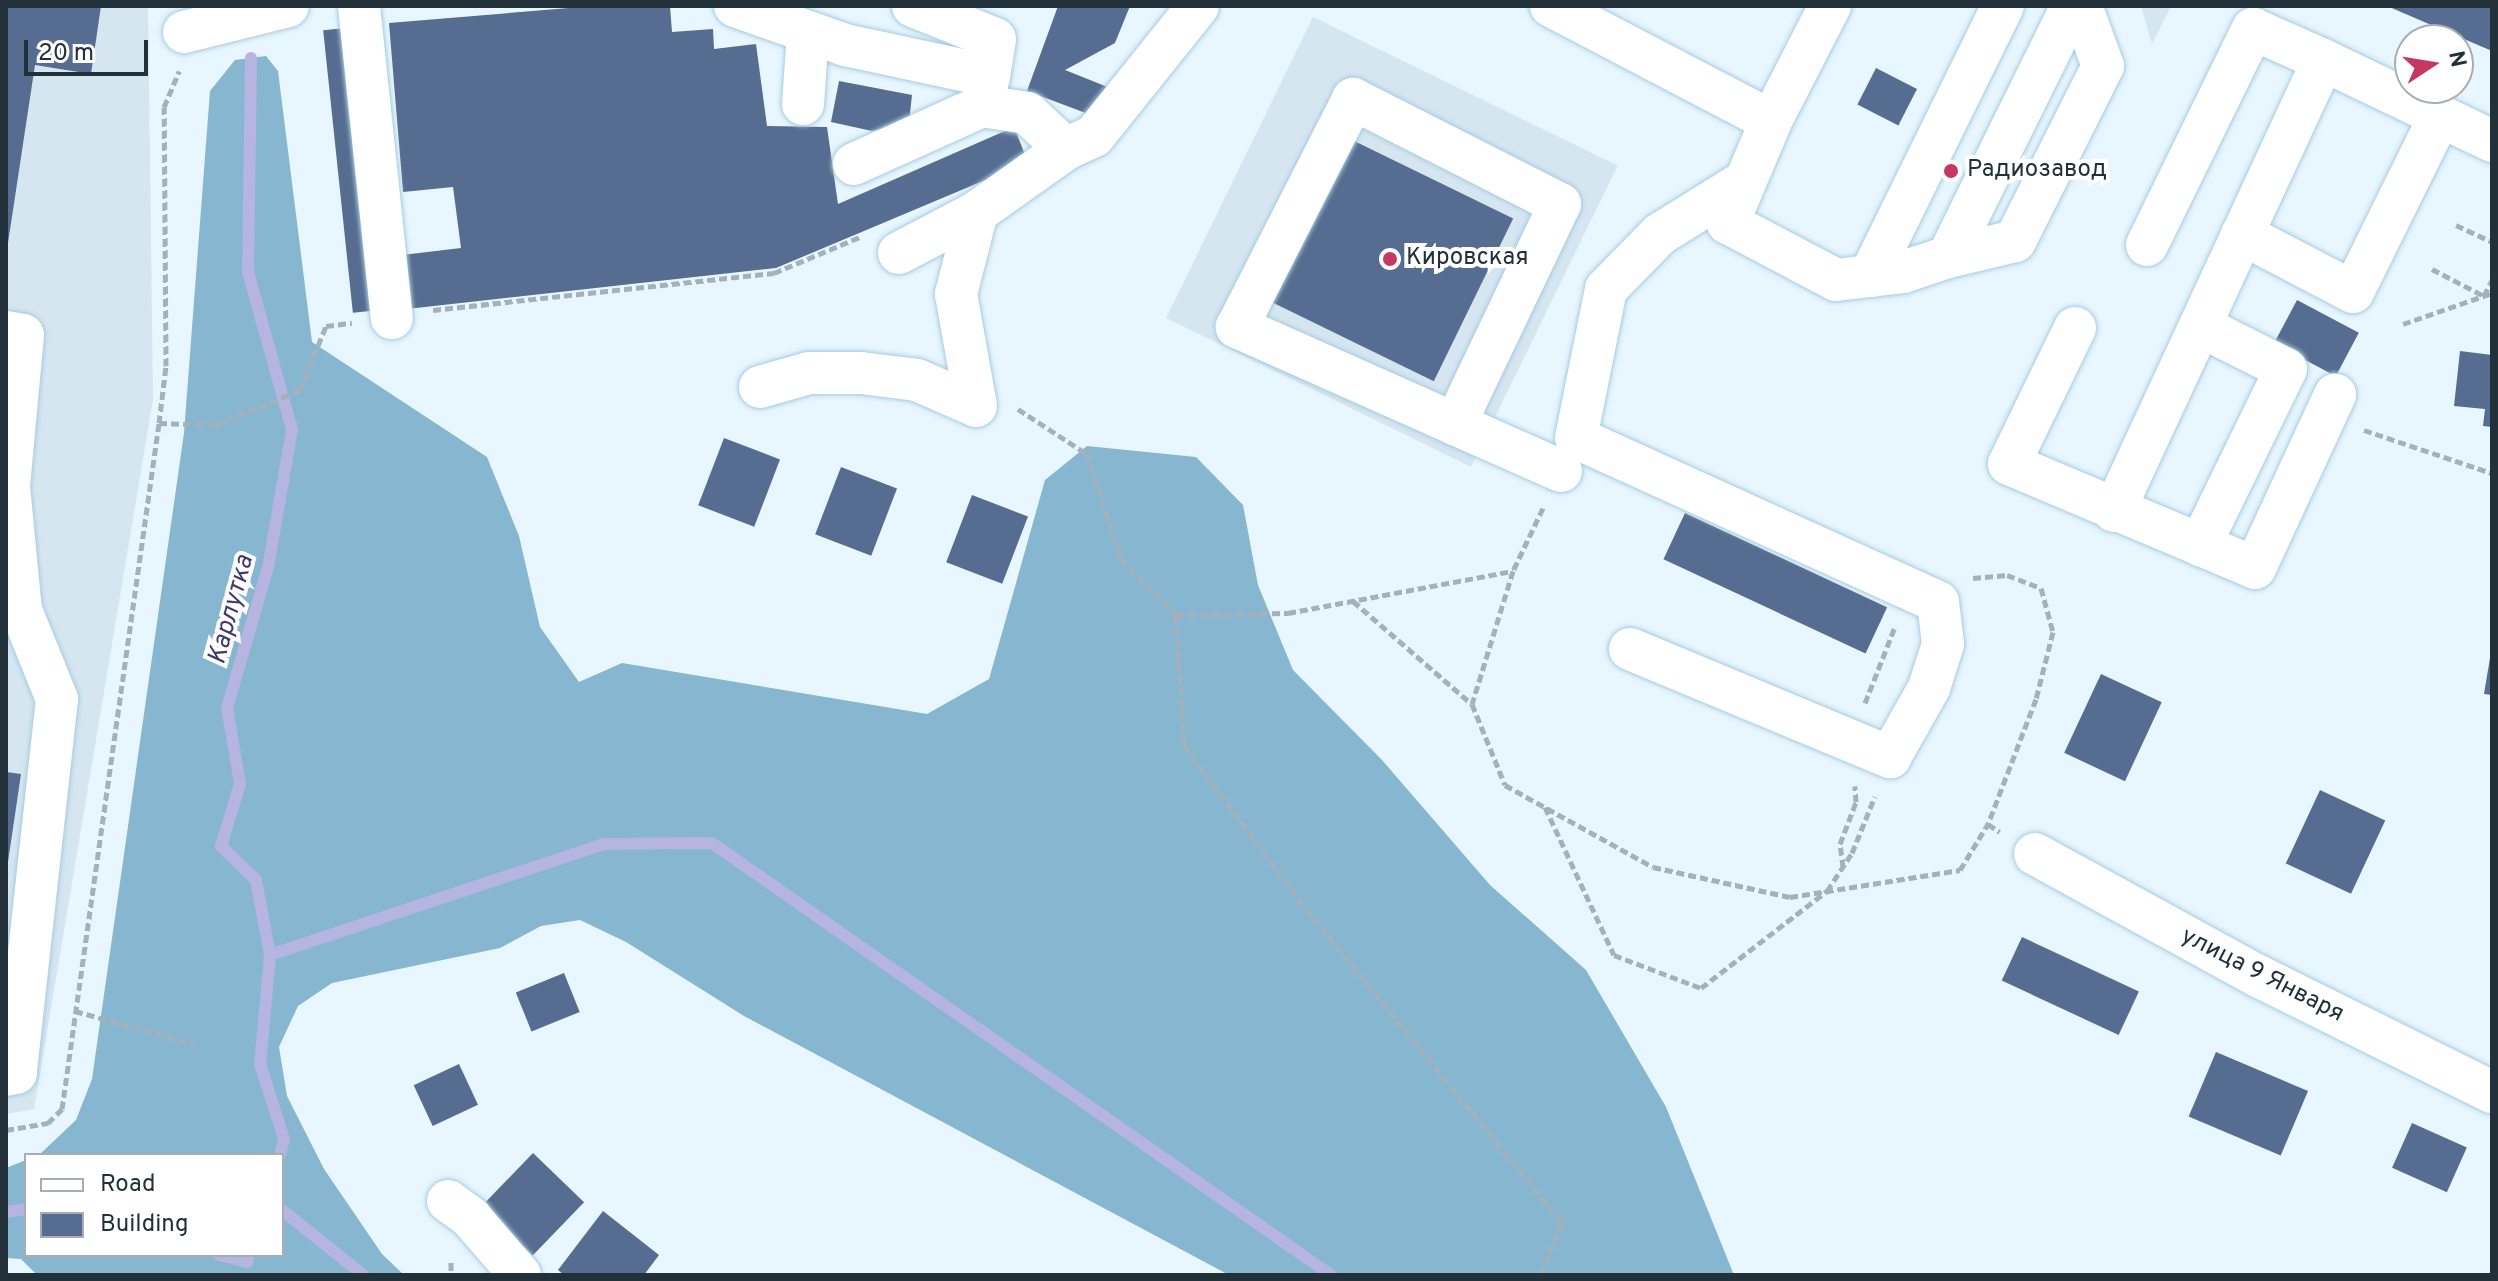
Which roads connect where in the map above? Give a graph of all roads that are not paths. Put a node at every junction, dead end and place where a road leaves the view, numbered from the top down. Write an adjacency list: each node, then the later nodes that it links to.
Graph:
1 (288, 6): 11 (street)
2 (359, 6): 28 (street)
3 (735, 6): 12 (street)
4 (913, 6): 14 (street)
5 (1198, 6): 19 (street)
6 (1551, 6): 17 (street)
7 (1830, 6): 17 (street)
8 (2003, 6): 27 (street)
9 (2072, 6): 26 (street)
10 (2081, 6): 26 (street)
11 (184, 32)
12 (808, 32): 14 (street); 15 (street)
13 (2323, 60): 16 (street); 23 (street); 24 (street)
14 (986, 91): 19 (street); 20 (street)
15 (803, 104)
16 (2440, 116): 18 (street); 23 (street)
17 (1771, 121): 21 (street)
18 (2492, 141)
19 (1066, 149): 22 (street)
20 (854, 164)
21 (1742, 183): 27 (street); 39 (street)
22 (977, 212): 25 (street); 32 (street)
23 (2242, 234): 29 (street)
24 (2147, 245)
25 (899, 253)
26 (1948, 257): 27 (street)
27 (1870, 276)
28 (392, 318)
29 (2200, 326): 36 (street); 37 (street)
30 (2075, 328): 36 (street)
31 (6, 332): 38 (street)
32 (760, 387)
33 (2341, 410): 37 (street)
34 (1455, 424): 34 (street); 35 (street)
35 (1561, 471)
36 (2114, 511): 37 (street)
37 (2200, 545)
38 (14, 607): 41 (street)
39 (1630, 649)
40 (2035, 854): 42 (street, улица 9 Января)
41 (6, 1075)
42 (2492, 1092)
43 (448, 1201): 44 (street)
44 (520, 1275)

